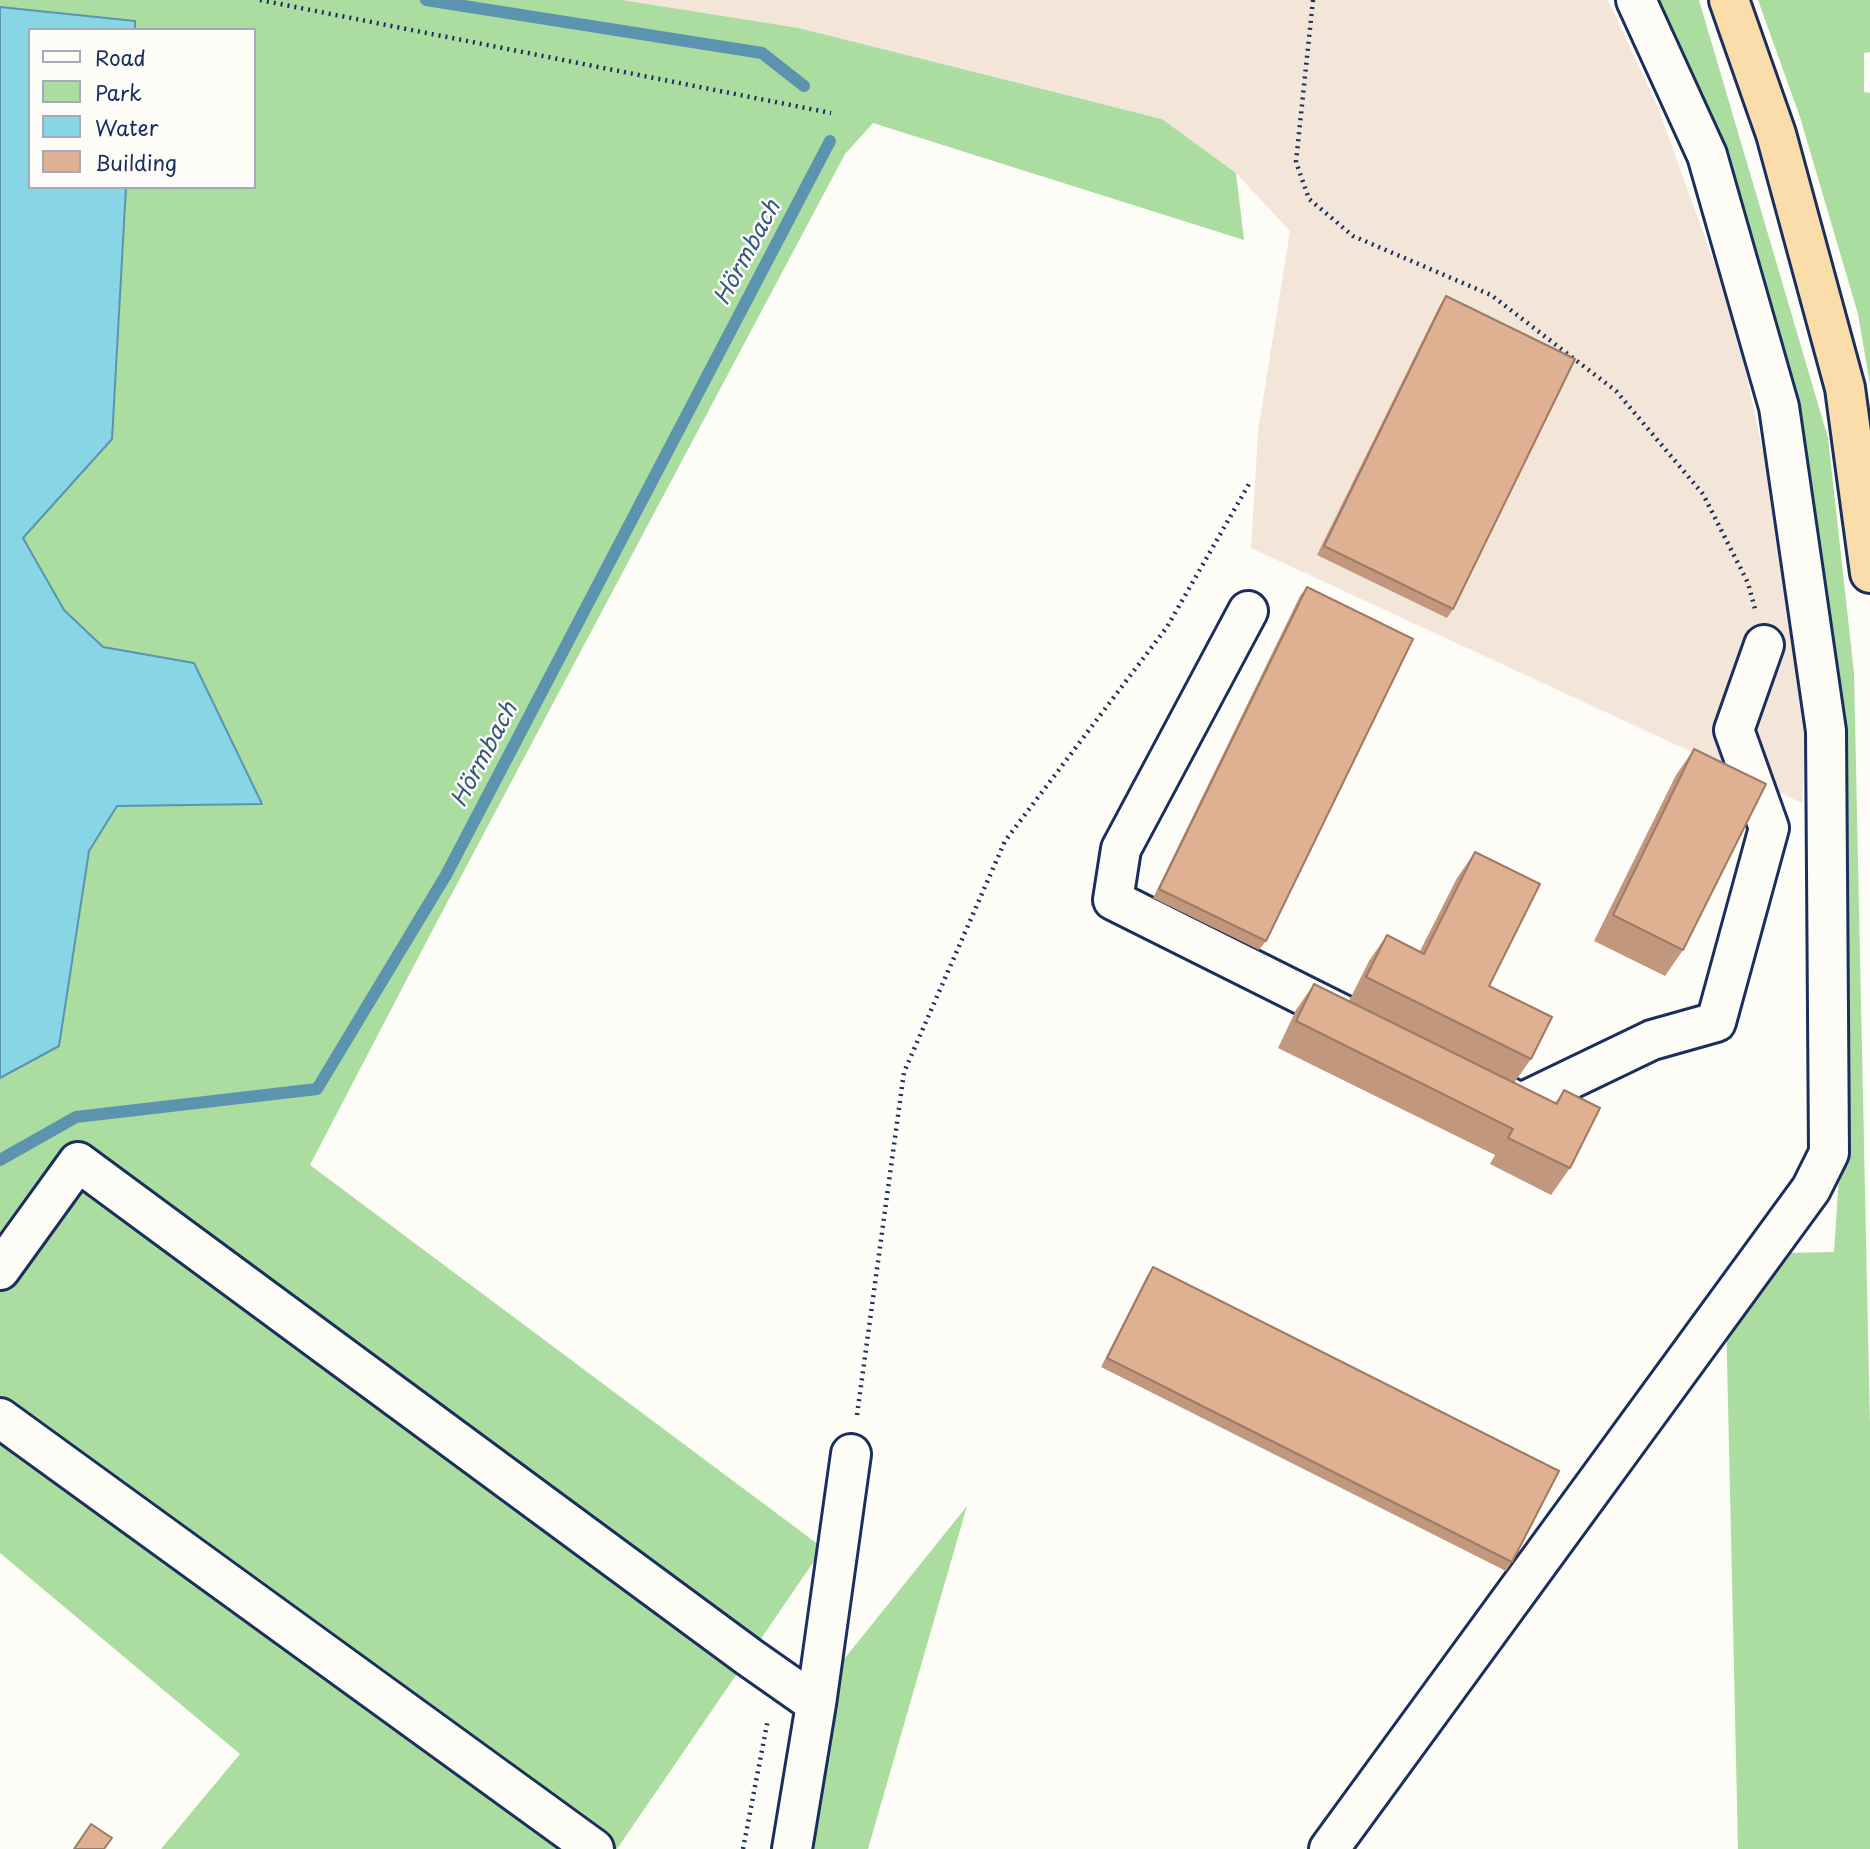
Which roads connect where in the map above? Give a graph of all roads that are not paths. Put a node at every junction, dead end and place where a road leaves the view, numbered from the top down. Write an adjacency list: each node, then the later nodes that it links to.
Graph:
1 (1636, 0): 14 (lane)
2 (1729, 0): 3 (highway)
3 (1870, 573)
4 (1248, 611): 6 (lane)
5 (1764, 645): 7 (lane)
6 (1385, 1036)
7 (1459, 1072)
8 (0, 1270): 11 (lane)
9 (0, 1418): 12 (lane)
10 (851, 1454): 11 (lane)
11 (816, 1704): 13 (lane)
12 (594, 1849)
13 (792, 1849)
14 (1329, 1849)

